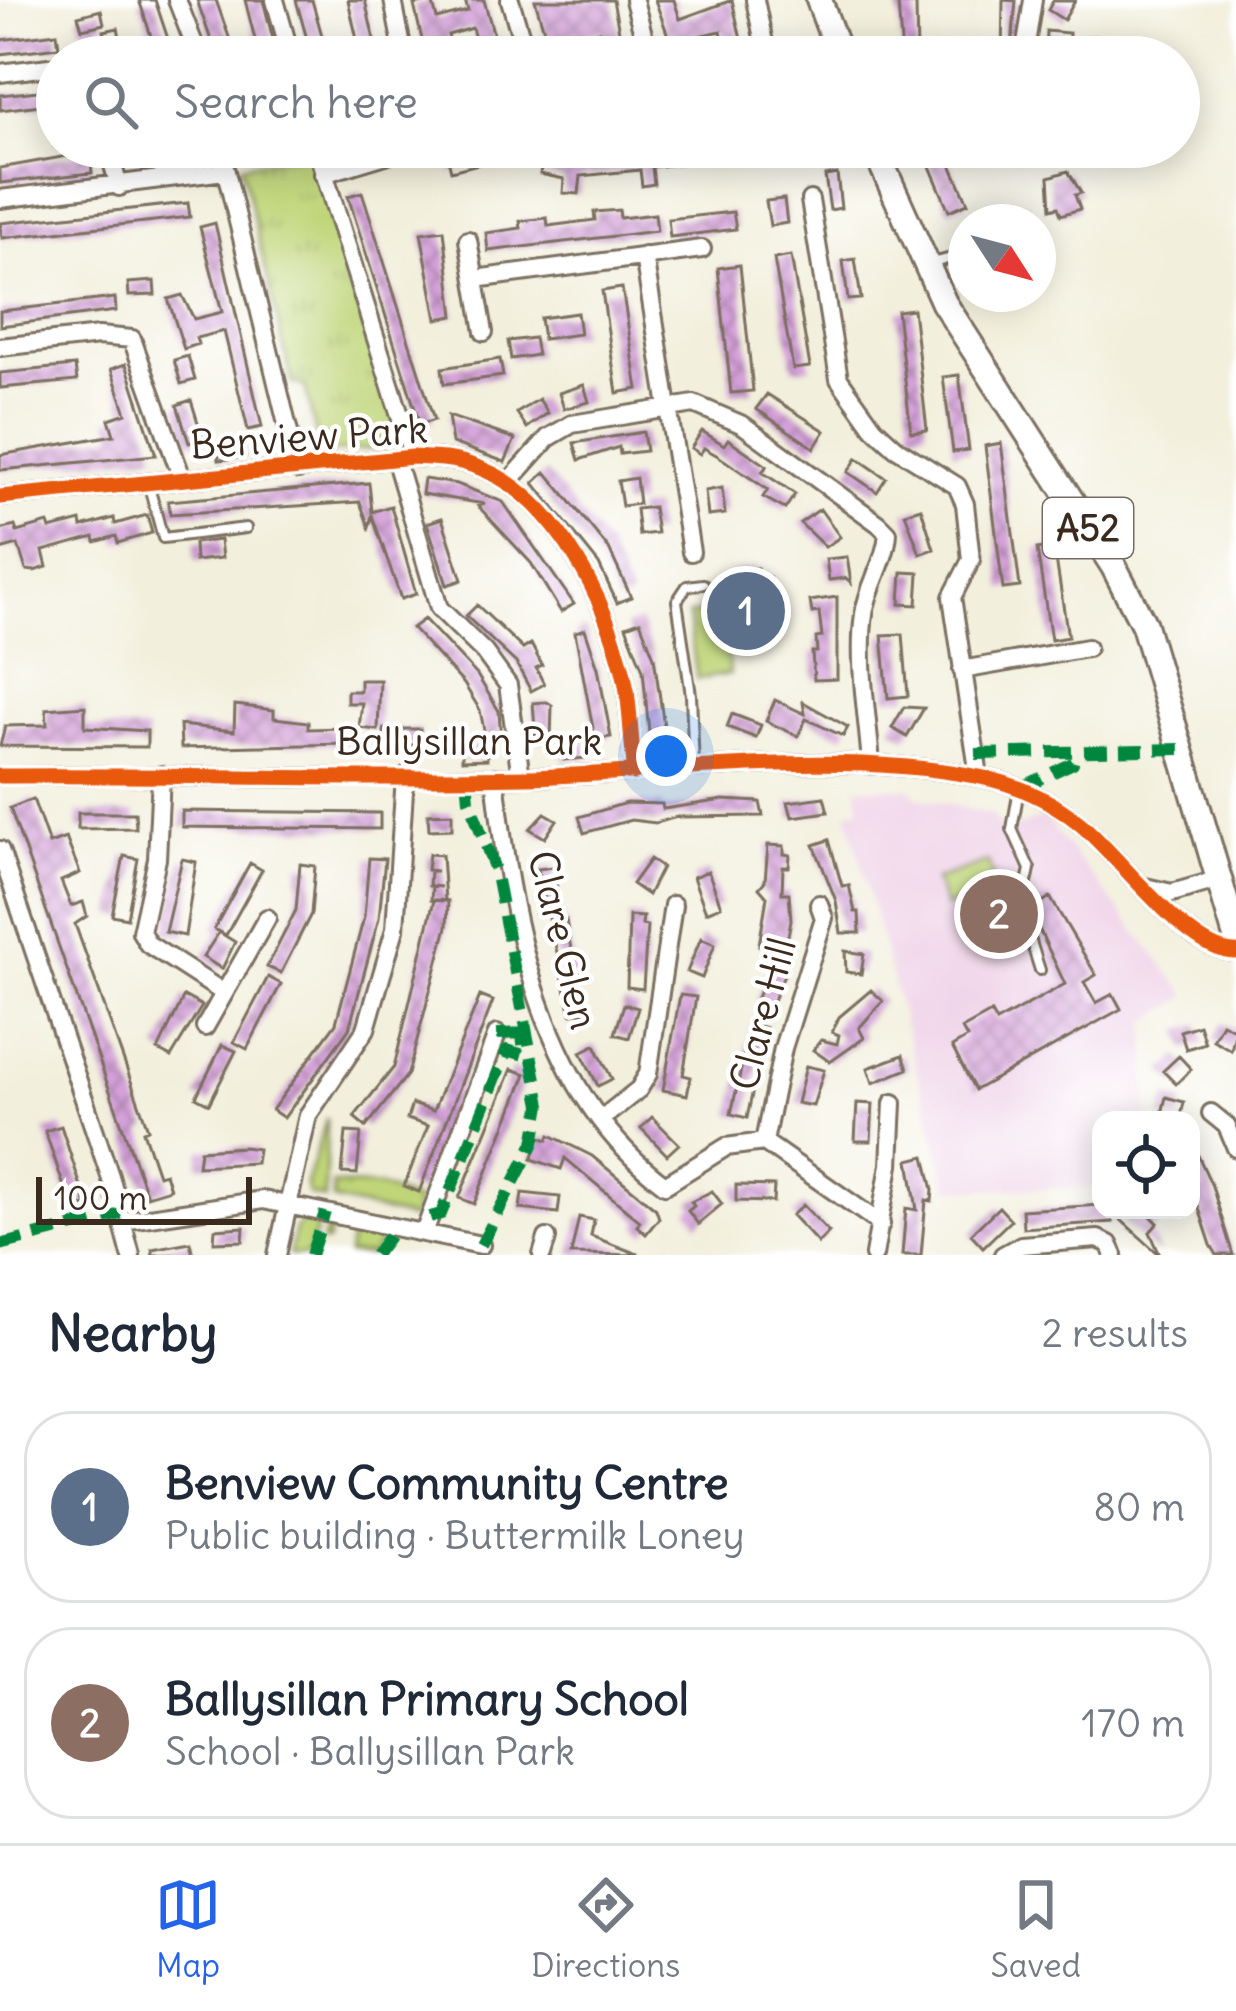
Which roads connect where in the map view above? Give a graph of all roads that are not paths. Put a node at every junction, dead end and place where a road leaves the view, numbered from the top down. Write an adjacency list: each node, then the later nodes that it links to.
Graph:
1 (176, 0): 9 (street)
2 (275, 0): 10 (street)
3 (393, 0): 11 (street)
4 (510, 0): 12 (street)
5 (634, 0): 13 (street)
6 (755, 0): 14 (street)
7 (819, 0): 15 (main road)
8 (1034, 0): 16 (street)
9 (191, 36)
10 (285, 36)
11 (400, 36)
12 (520, 36)
13 (644, 36)
14 (762, 36)
15 (832, 36)
16 (1028, 36)
17 (36, 69): 18 (street)
18 (0, 73)
19 (114, 168): 26 (street)
20 (224, 168): 24 (street)
21 (321, 168): 25 (street)
22 (343, 168): 25 (street)
23 (883, 168): 33 (main road, A52)
24 (225, 171): 26 (street); 39 (street)
25 (323, 174): 38 (street)
26 (119, 187): 27 (street)
27 (0, 199)
28 (810, 200): 48 (street)
29 (468, 240): 34 (street)
30 (702, 249): 31 (street)
31 (644, 256): 34 (street); 37 (street)
32 (948, 259): 33 (lane)
33 (924, 266): 60 (main road, A52)
34 (475, 279): 35 (street)
35 (484, 332)
36 (0, 347): 40 (street)
37 (671, 409): 42 (street); 45 (street); 49 (street)
38 (404, 458): 39 (street, Benview Park); 42 (street, Benview Park); 57 (street)
39 (298, 470): 40 (street, Benview Park)
40 (182, 478): 41 (street, Benview Park)
41 (148, 482): 43 (street, Benview Park); 44 (lane)
42 (508, 483): 51 (street, Benview Park)
43 (0, 497)
44 (246, 528)
45 (691, 552)
46 (703, 584): 50 (lane)
47 (1087, 648): 48 (street)
48 (962, 670): 55 (street)
49 (872, 765): 50 (street, Ballysillan Park); 55 (street, Ballysillan Park)
50 (694, 770): 51 (street, Ballysillan Park)
51 (634, 773): 57 (street, Ballysillan Park)
52 (161, 775): 53 (street, Ballysillan Park); 54 (street, Ballysillan Park); 68 (street)
53 (0, 776)
54 (405, 776): 56 (street, Ballysillan Park); 76 (street)
55 (979, 776): 58 (street, Ballysillan Park)
56 (495, 777): 57 (street, Ballysillan Park); 73 (street, Clare Glen)
57 (521, 777)
58 (1020, 788): 61 (street, Ballysillan Park); 67 (lane)
59 (0, 850): 77 (street)
60 (1222, 871): 61 (street); 65 (main road, A52)
61 (1144, 886): 66 (street, Ballysillan Park)
62 (819, 904): 74 (street, Clare Hill)
63 (673, 905): 73 (street)
64 (267, 918): 68 (street)
65 (1236, 937)
66 (1236, 952)
67 (1040, 970)
68 (224, 993): 69 (street)
69 (205, 1027)
70 (497, 1034): 79 (street)
71 (893, 1103): 78 (street)
72 (1211, 1113): 75 (street)
73 (600, 1120): 74 (street, Clare Glen)
74 (764, 1142): 78 (street)
75 (1236, 1148)
76 (285, 1204): 77 (street); 79 (street); 82 (street)
77 (123, 1221): 81 (street)
78 (880, 1224): 83 (street)
79 (424, 1233): 80 (street)
80 (481, 1245)
81 (131, 1255)
82 (277, 1255)
83 (874, 1255)
84 (1003, 1255): 85 (street)
85 (1114, 1255)

